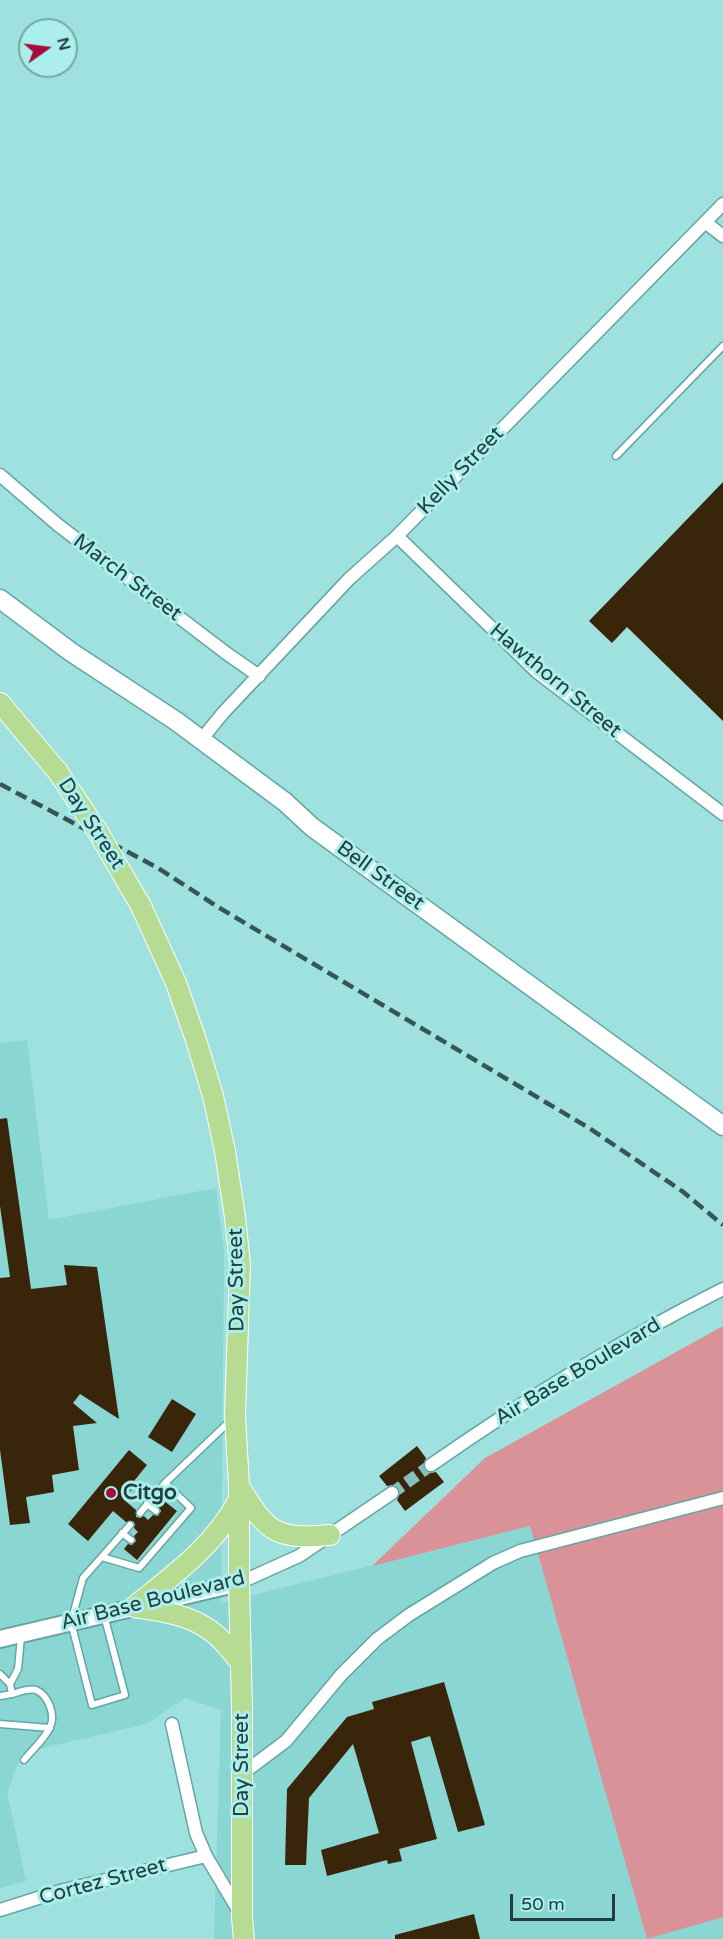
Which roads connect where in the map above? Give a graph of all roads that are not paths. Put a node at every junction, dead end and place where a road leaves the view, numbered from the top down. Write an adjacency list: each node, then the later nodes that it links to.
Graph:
1 (723, 204): 2 (street, Kelly Street)
2 (705, 222): 3 (street); 7 (street, Kelly Street)
3 (723, 236)
4 (723, 346): 5 (lane)
5 (616, 456)
6 (0, 475): 11 (street, March Street)
7 (397, 536): 11 (street, Kelly Street); 14 (street, Hawthorn Street)
8 (0, 590): 10 (main road, Bell Street)
9 (0, 599): 10 (main road, Bell Street)
10 (37, 626): 13 (main road, Bell Street)
11 (259, 676): 13 (street, Kelly Street)
12 (0, 703): 17 (main road, Day Street, bridge)
13 (201, 740): 15 (main road, Bell Street)
14 (723, 814)
15 (723, 1126)
16 (723, 1289): 18 (street, Air Base Boulevard)
17 (235, 1416): 19 (lane); 20 (main road, Day Street)
18 (431, 1466)
19 (165, 1483): 23 (lane); 28 (lane)
20 (239, 1493): 30 (main road); 33 (main road, Day Street); 34 (main road)
21 (392, 1493): 30 (street, Air Base Boulevard)
22 (723, 1498): 48 (street)
23 (147, 1504): 24 (lane); 25 (lane)
24 (156, 1511)
25 (140, 1513)
26 (168, 1522): 28 (lane)
27 (130, 1525): 29 (lane)
28 (174, 1527): 32 (lane)
29 (122, 1533): 31 (lane); 32 (lane)
30 (330, 1535): 33 (street, Air Base Boulevard)
31 (131, 1540)
32 (102, 1557): 36 (lane)
33 (238, 1583): 34 (street, Air Base Boulevard); 39 (main road, Day Street)
34 (134, 1607): 35 (street, Air Base Boulevard); 39 (main road)
35 (104, 1614): 36 (street, Air Base Boulevard); 36 (lane)
36 (71, 1622): 37 (street, Air Base Boulevard)
37 (22, 1634): 38 (street, Air Base Boulevard); 41 (lane)
38 (0, 1639)
39 (241, 1663): 48 (main road, Day Street)
40 (0, 1674): 41 (lane)
41 (10, 1684): 42 (lane)
42 (12, 1694): 43 (lane); 46 (lane)
43 (0, 1696)
44 (0, 1724): 46 (lane)
45 (172, 1724): 49 (street, Day Street)
46 (50, 1728): 47 (lane)
47 (24, 1761)
48 (242, 1774): 51 (main road, Day Street)
49 (206, 1856): 50 (street, Cortez Street); 51 (street, Day Street)
50 (0, 1910)
51 (242, 1917): 52 (main road, Day Street)
52 (244, 1939)

